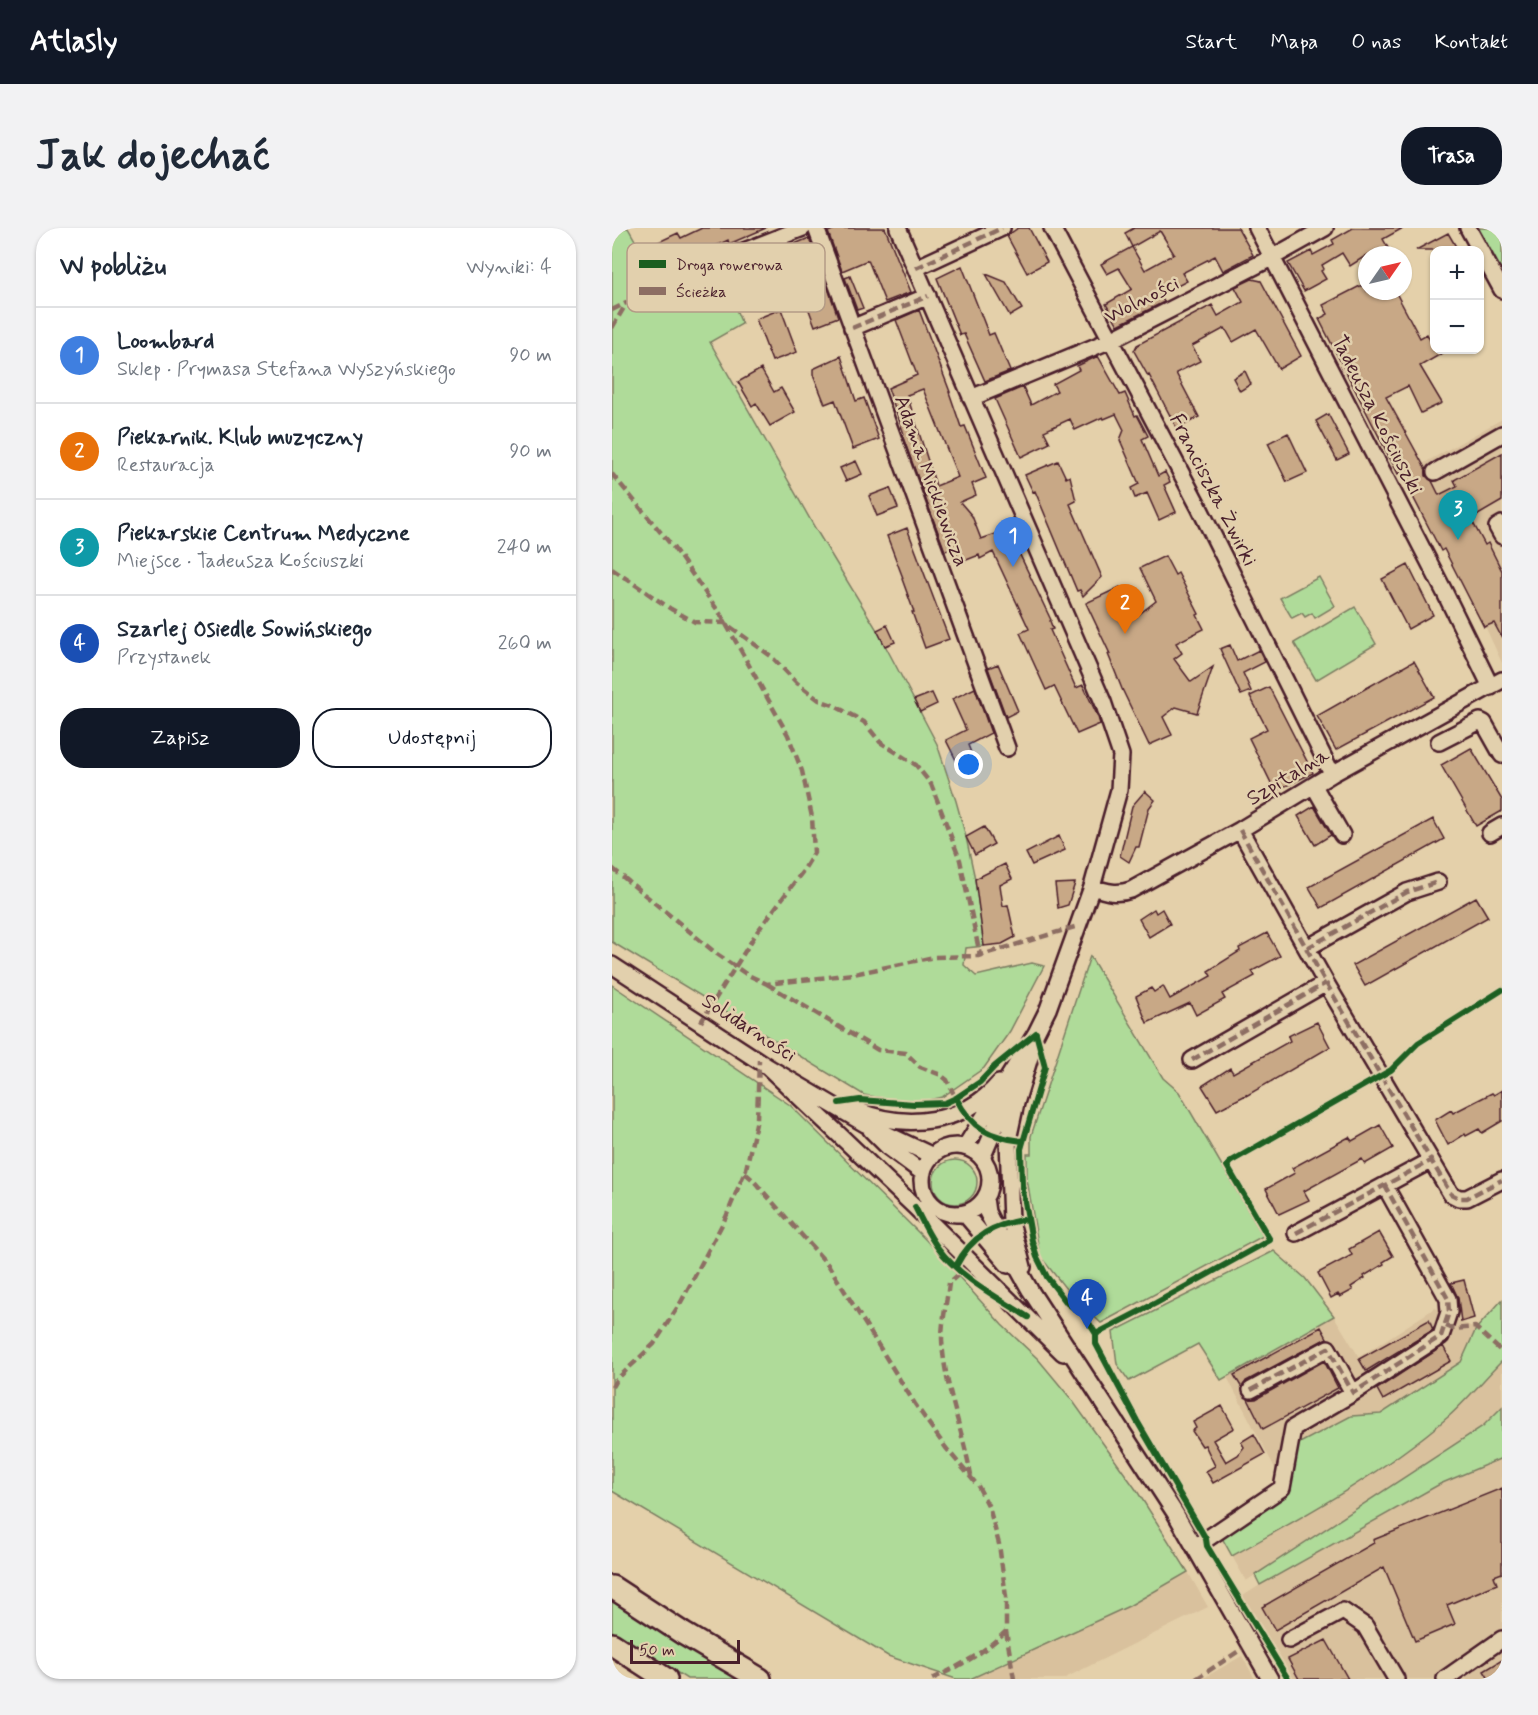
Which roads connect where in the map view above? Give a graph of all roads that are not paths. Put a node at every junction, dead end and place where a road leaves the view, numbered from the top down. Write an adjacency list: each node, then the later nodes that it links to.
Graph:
1 (803, 228): 9 (street)
2 (816, 228): 10 (street, Adama Mickiewicza)
3 (898, 228): 13 (street)
4 (1002, 228): 13 (street)
5 (1052, 228): 17 (street, Franciszka Żwirki)
6 (1257, 228): 12 (street, Tadeusza Kościuszki)
7 (1325, 228): 12 (street, Wolności)
8 (1468, 228): 14 (street)
9 (765, 243)
10 (821, 243)
11 (825, 253): 16 (street, Adama Mickiewicza)
12 (1273, 257): 17 (street, Wolności); 23 (street, Tadeusza Kościuszki)
13 (916, 268): 15 (street)
14 (1502, 290)
15 (928, 296): 16 (street); 18 (street)
16 (852, 328): 27 (street, Adama Mickiewicza)
17 (1111, 340): 18 (street, Wolności); 29 (street, Franciszka Żwirki)
18 (971, 398): 34 (street)
19 (1502, 434): 20 (street)
20 (1435, 472)
21 (1502, 524): 22 (street)
22 (1502, 536)
23 (1496, 684): 24 (street, Szpitalna)
24 (1459, 704): 25 (street); 29 (street, Szpitalna)
25 (1470, 725): 26 (street); 28 (street)
26 (1439, 742)
27 (1007, 748)
28 (1502, 755)
29 (1332, 774): 30 (street, Szpitalna)
30 (1314, 786): 31 (street, Szpitalna); 32 (street)
31 (1240, 830): 34 (street, Szpitalna); 35 (street)
32 (1342, 835)
33 (1438, 882): 35 (street)
34 (1092, 887): 38 (street)
35 (1307, 948): 37 (street)
36 (612, 965): 40 (street, Solidarności)
37 (1326, 983): 39 (street); 46 (street)
38 (1036, 1033): 41 (street); 43 (street); 45 (street); 53 (street)
39 (1192, 1060)
40 (768, 1067): 41 (street, Solidarności); 54 (street)
41 (805, 1088): 42 (street, Solidarności)
42 (865, 1124): 44 (street, Solidarności); 47 (street, Solidarności)
43 (965, 1147): 44 (street); 45 (street)
44 (933, 1156): 47 (street)
45 (982, 1158): 50 (street)
46 (1430, 1161): 48 (street); 49 (street)
47 (923, 1173): 51 (street)
48 (1502, 1179)
49 (1384, 1186): 52 (street); 56 (street)
50 (986, 1198): 51 (street); 53 (street)
51 (964, 1213): 53 (street)
52 (1296, 1233)
53 (1030, 1290): 54 (street)
54 (1088, 1380): 57 (street)
55 (1251, 1390): 56 (street)
56 (1353, 1393): 57 (street)
57 (1195, 1547): 64 (street)
58 (612, 1587): 63 (highway)
59 (1289, 1640): 65 (street)
60 (1502, 1640): 66 (street)
61 (612, 1644): 62 (highway)
62 (666, 1679)
63 (760, 1679)
64 (1270, 1679)
65 (1396, 1679)
66 (1445, 1679)

